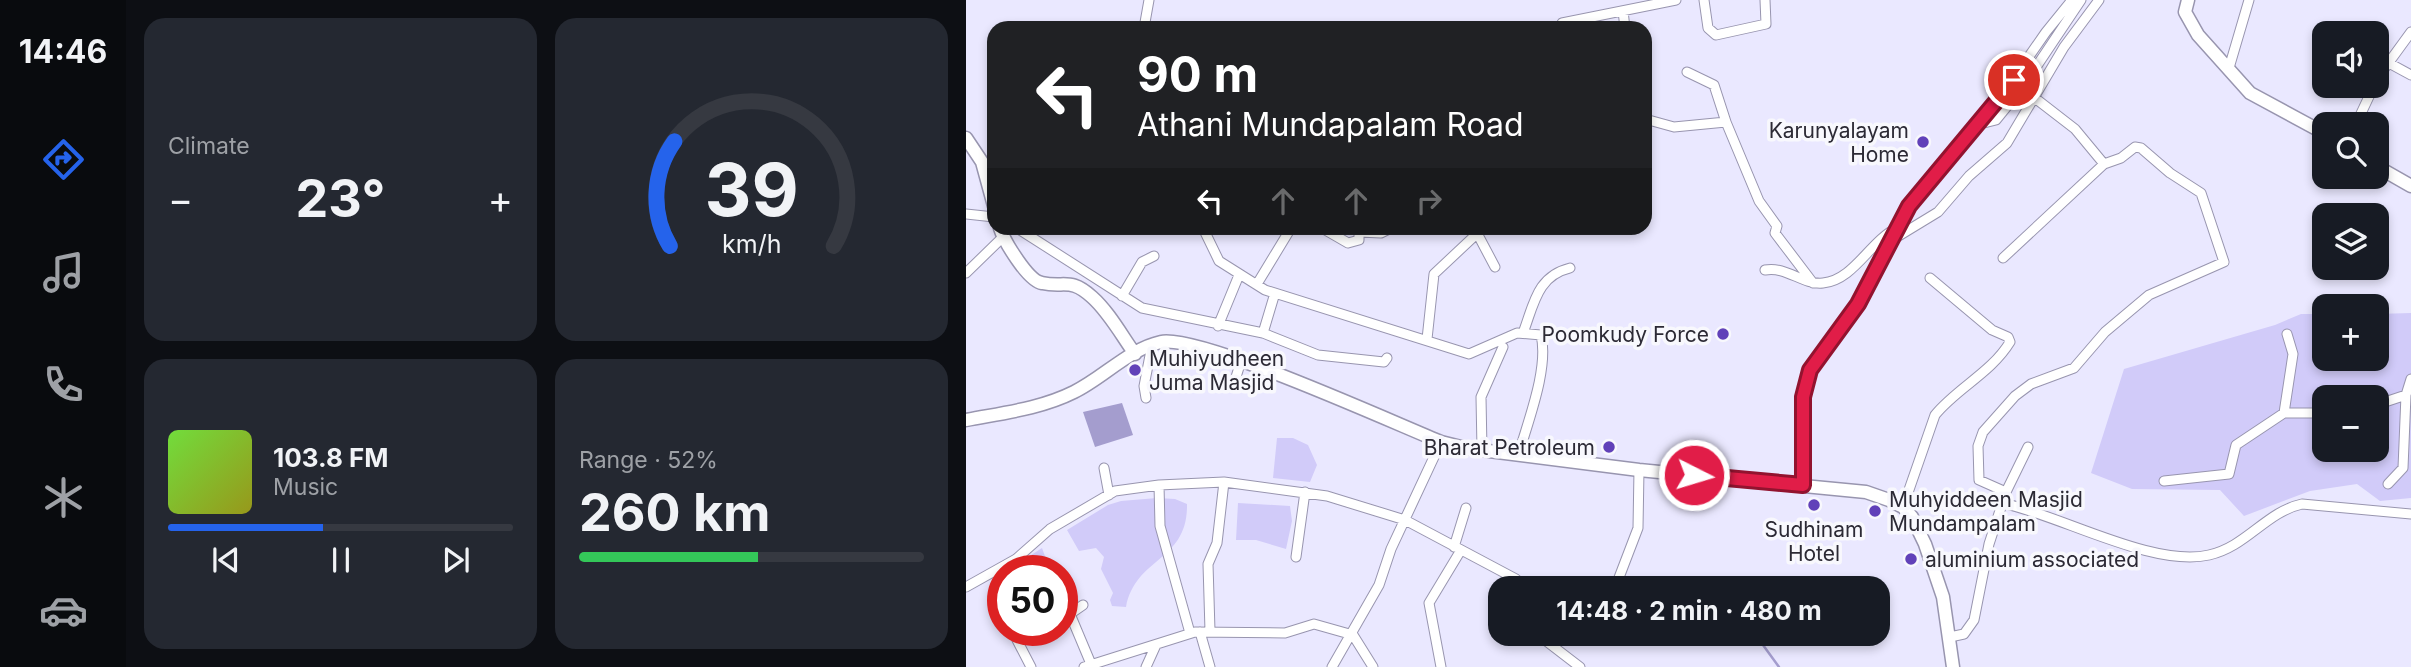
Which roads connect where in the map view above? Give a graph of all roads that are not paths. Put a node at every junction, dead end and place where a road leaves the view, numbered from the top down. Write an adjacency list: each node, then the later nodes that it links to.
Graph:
1 (1149, 0): 11 (street)
2 (1676, 0): 10 (street)
3 (1704, 0): 4 (street)
4 (1765, 0)
5 (2072, 0): 24 (street)
6 (2081, 0): 20 (street)
7 (2099, 0): 21 (street)
8 (2188, 0): 17 (main road)
9 (2249, 0): 17 (street)
10 (1623, 11): 12 (street); 13 (street)
11 (1145, 21)
12 (1592, 21)
13 (1624, 21)
14 (2411, 32): 15 (street)
15 (2389, 58)
16 (2389, 64): 19 (street)
17 (2229, 68): 25 (main road)
18 (1687, 72): 23 (street)
19 (2411, 75)
20 (2022, 88): 21 (street); 24 (street)
21 (2034, 98): 27 (street); 43 (street)
22 (1652, 121): 23 (street)
23 (1726, 122): 52 (street)
24 (1980, 124): 33 (street)
25 (2312, 127)
26 (966, 138): 29 (main road)
27 (2104, 164): 45 (street); 86 (street)
28 (2389, 173): 30 (main road)
29 (987, 180)
30 (2411, 186)
31 (966, 214): 32 (street)
32 (987, 216)
33 (1897, 228): 43 (street); 52 (street)
34 (998, 235): 49 (street)
35 (1005, 235): 63 (main road)
36 (1028, 235): 55 (street)
37 (1206, 235): 50 (street)
38 (1287, 235): 53 (street)
39 (1334, 235): 40 (street)
40 (1359, 235)
41 (1475, 235): 60 (street)
42 (1482, 235): 46 (street)
43 (1892, 240): 84 (street)
44 (1154, 256): 55 (street)
45 (2003, 258)
46 (1495, 267)
47 (1570, 268): 58 (street)
48 (1765, 270): 52 (street)
49 (966, 273)
50 (1239, 275): 53 (street); 56 (street)
51 (1930, 278): 90 (street)
52 (1813, 283)
53 (1257, 284): 54 (street)
54 (1275, 293): 57 (street); 60 (street)
55 (1122, 296): 56 (street)
56 (1218, 326): 57 (street)
57 (1263, 333): 64 (street)
58 (1523, 333): 60 (street); 77 (street)
59 (2287, 334): 71 (street)
60 (1427, 339)
61 (1152, 345): 63 (main road); 65 (main road); 69 (street)
62 (1503, 347): 76 (street)
63 (1135, 354): 73 (main road)
64 (1387, 358)
65 (1241, 361): 66 (street); 74 (main road)
66 (1236, 377)
67 (2411, 379): 68 (street)
68 (2406, 396): 70 (street); 82 (street)
69 (1146, 398)
70 (2389, 401)
71 (2284, 413): 72 (street); 80 (street)
72 (2312, 413)
73 (966, 421)
74 (1441, 442): 76 (main road); 92 (street)
75 (2028, 446): 86 (street)
76 (1482, 450): 77 (main road)
77 (1519, 453): 79 (main road)
78 (1104, 468): 87 (street)
79 (1639, 470): 84 (main road); 96 (street)
80 (2164, 481)
81 (1224, 482): 83 (street); 85 (street); 99 (street)
82 (2388, 484)
83 (1159, 485): 87 (street); 99 (street)
84 (1803, 485): 90 (main road)
85 (1305, 492): 92 (street); 94 (street)
86 (2006, 492): 88 (street)
87 (1109, 495): 97 (street)
88 (2002, 503): 91 (street); 101 (street)
89 (1466, 508): 93 (street)
90 (1903, 508): 101 (main road)
91 (2411, 514)
92 (1405, 520): 93 (street); 100 (street)
93 (1457, 548): 95 (street); 111 (street)
94 (1296, 557)
95 (1510, 576)
96 (1620, 576)
97 (966, 587)
98 (1083, 605): 105 (street)
99 (1200, 632): 100 (street); 102 (street); 108 (street)
100 (1353, 635): 109 (street); 110 (street)
101 (1950, 637): 113 (main road)
102 (1156, 645): 105 (street); 107 (street)
103 (1020, 646): 106 (street)
104 (1553, 646): 112 (street)
105 (1088, 665)
106 (1031, 667)
107 (1146, 667)
108 (1210, 667)
109 (1332, 667)
110 (1373, 667)
111 (1441, 667)
112 (1580, 667)
113 (1953, 667)

